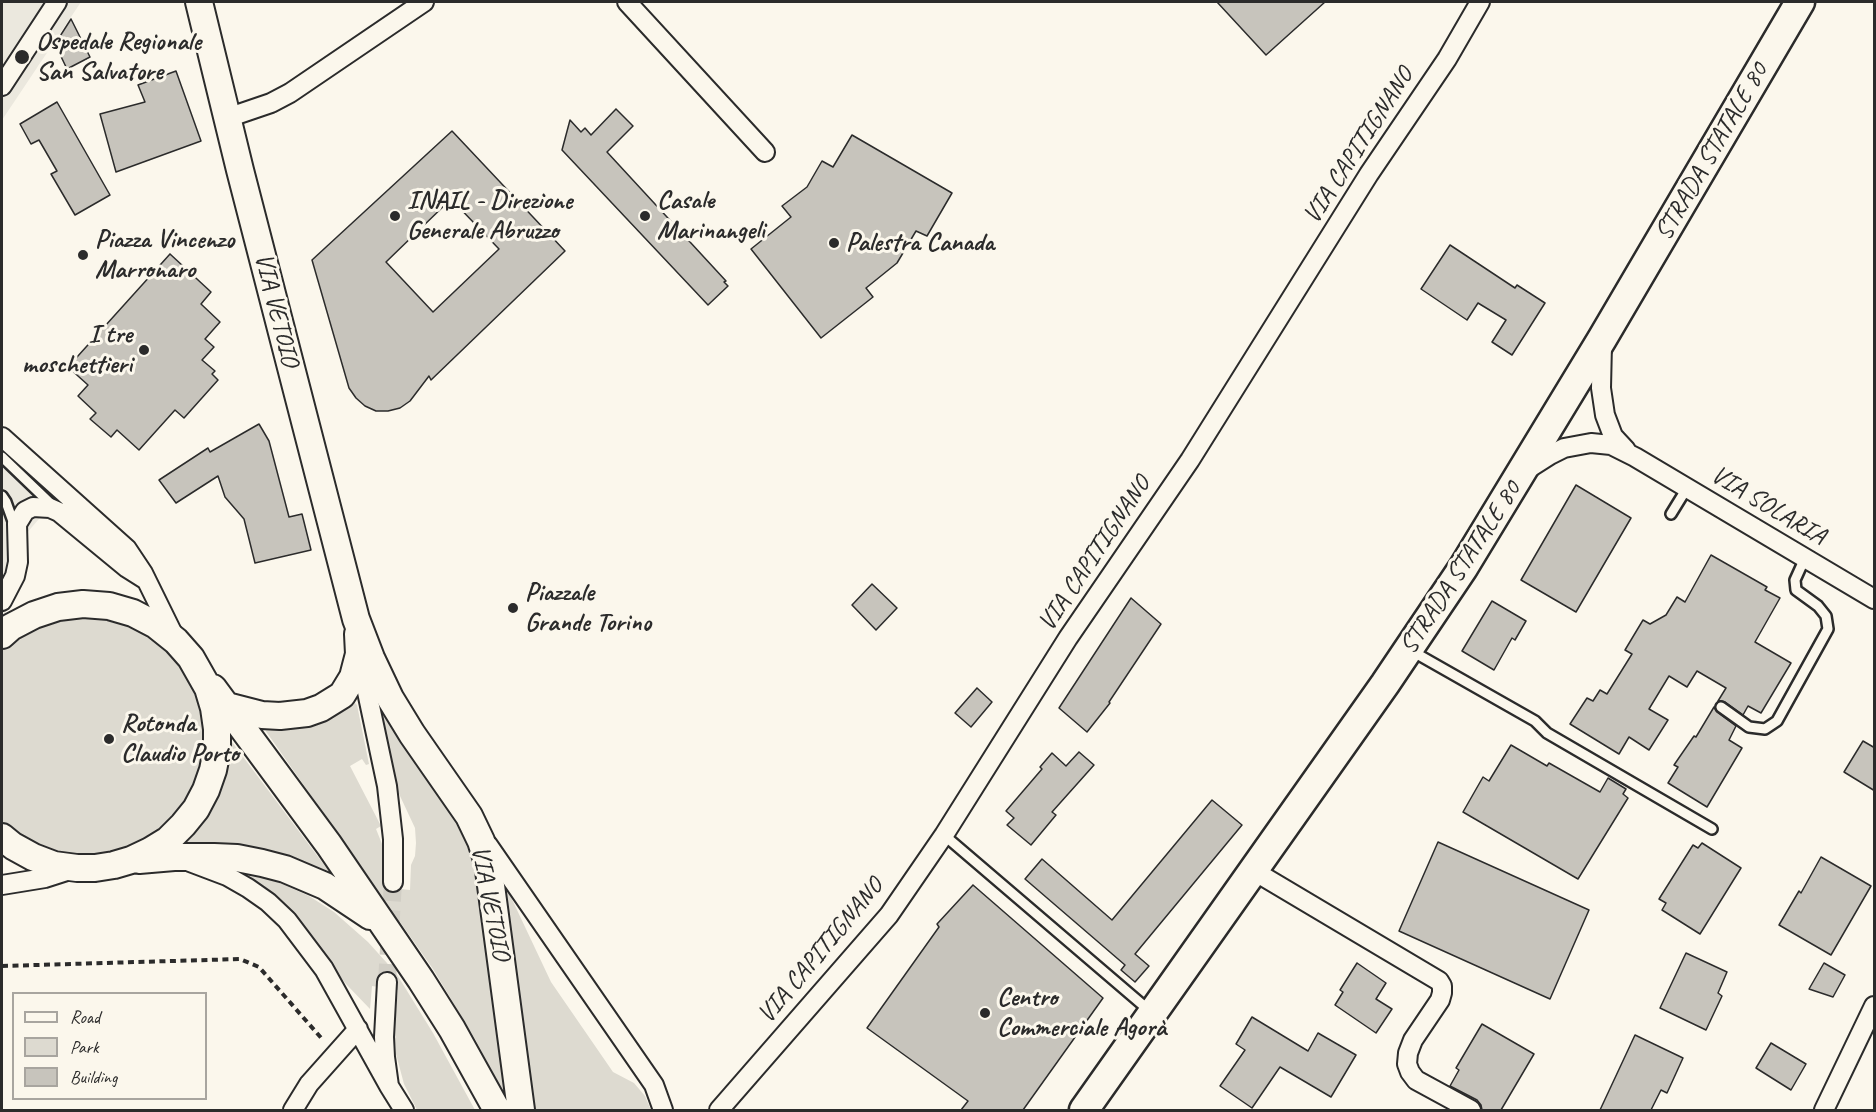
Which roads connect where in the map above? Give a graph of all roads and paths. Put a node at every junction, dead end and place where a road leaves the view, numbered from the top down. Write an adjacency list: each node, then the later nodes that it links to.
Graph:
1 (57, 2): 7 (street)
2 (199, 2): 8 (street, VIA VETOIO)
3 (424, 2): 8 (street)
4 (627, 2): 9 (street)
5 (1480, 2): 34 (street, VIA CAPITIGNANO)
6 (1800, 2): 10 (main road, STRADA STATALE 80)
7 (2, 86)
8 (227, 118): 24 (street, VIA VETOIO)
9 (765, 152)
10 (1602, 339): 13 (street, VIA SOLARIA); 14 (main road, STRADA STATALE 80)
11 (2, 437): 21 (street)
12 (2, 457): 17 (lane)
13 (1635, 457): 14 (street, VIA SOLARIA); 15 (street, VIA SOLARIA)
14 (1518, 479): 27 (main road, STRADA STATALE 80)
15 (1687, 488): 18 (lane); 20 (street, VIA SOLARIA)
16 (2, 496): 19 (lane)
17 (59, 512): 19 (street); 21 (street)
18 (1671, 514)
19 (16, 539): 23 (street)
20 (1805, 558): 22 (street, VIA SOLARIA); 31 (lane)
21 (148, 581): 26 (street)
22 (1875, 599)
23 (2, 601)
24 (356, 619): 28 (street, VIA VETOIO); 32 (street, VIA VETOIO)
25 (5, 632): 26 (street)
26 (176, 640): 29 (street)
27 (1409, 649): 33 (lane); 39 (main road, STRADA STATALE 80)
28 (359, 654): 30 (street, VIA VETOIO); 40 (street)
29 (199, 669): 30 (street); 37 (street)
30 (227, 706): 42 (street)
31 (1721, 707)
32 (469, 816): 53 (street, VIA VETOIO); 54 (street)
33 (1712, 829)
34 (944, 835): 46 (lane); 55 (street, VIA CAPITIGNANO)
35 (2, 837): 38 (street)
36 (174, 856): 37 (street); 42 (street); 47 (street)
37 (131, 860): 38 (street)
38 (77, 868): 41 (street)
39 (1254, 871): 46 (main road, STRADA STATALE 80); 57 (street)
40 (393, 882)
41 (2, 885)
42 (383, 926): 52 (street)
43 (2, 966): 48 (path)
44 (387, 982): 49 (street)
45 (1875, 1006): 58 (street)
46 (1153, 1014): 56 (main road, STRADA STATALE 80)
47 (358, 1029): 48 (street); 49 (street)
48 (336, 1054): 50 (street)
49 (389, 1086): 51 (street)
50 (293, 1110)
51 (404, 1110)
52 (497, 1110)
53 (521, 1110)
54 (663, 1110)
55 (719, 1110)
56 (1084, 1110)
57 (1471, 1110)
58 (1824, 1110)

